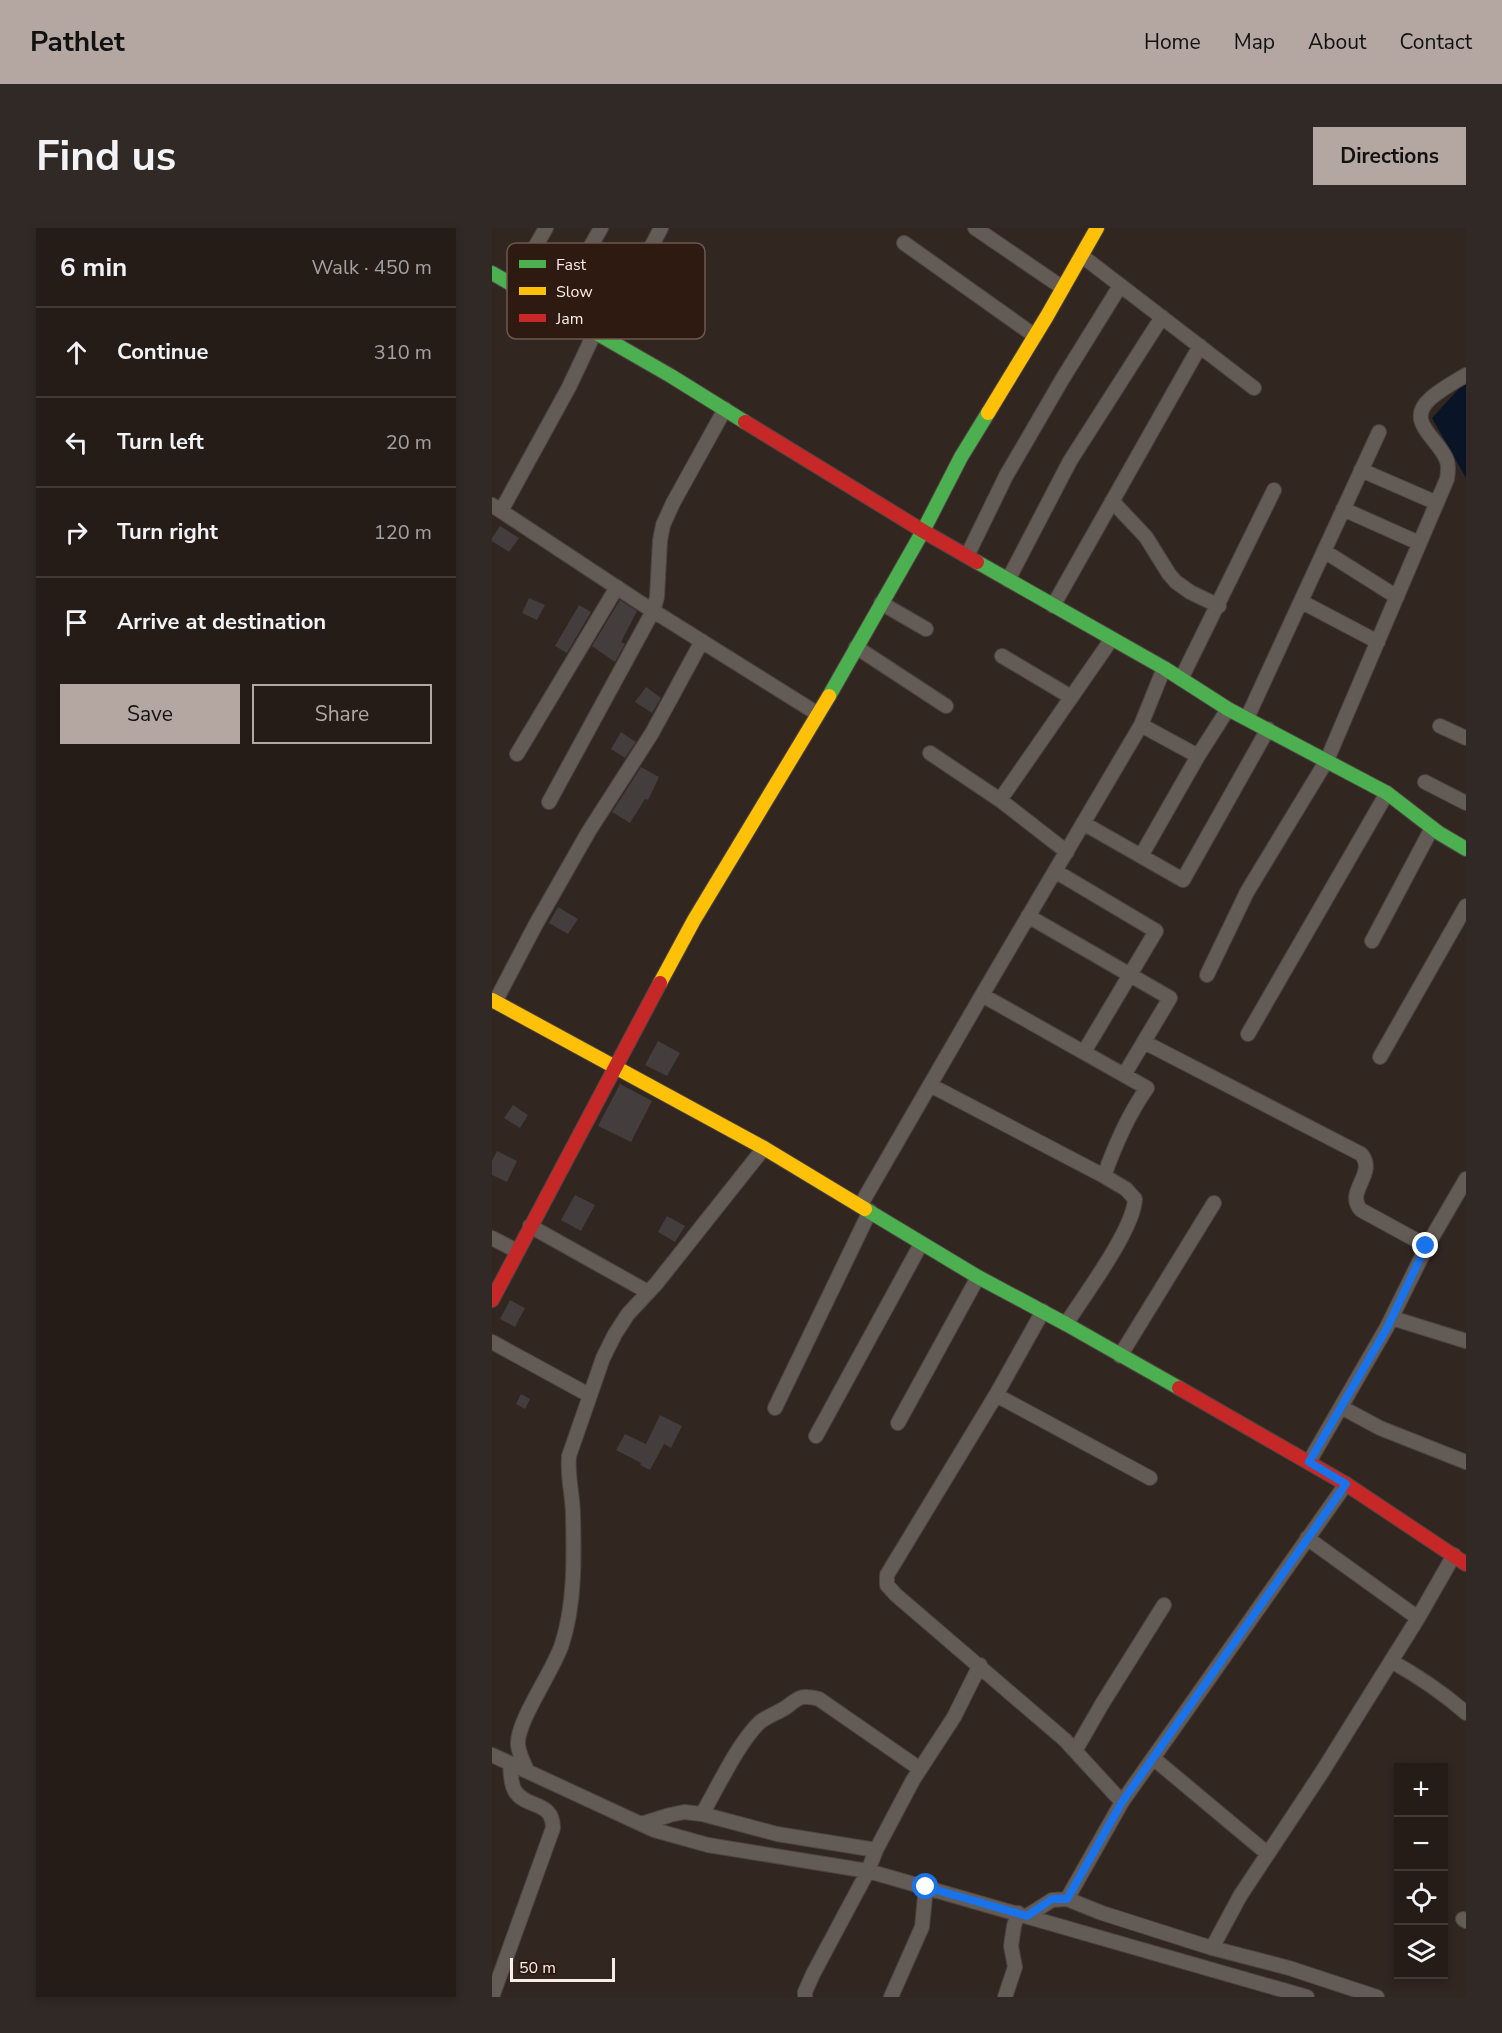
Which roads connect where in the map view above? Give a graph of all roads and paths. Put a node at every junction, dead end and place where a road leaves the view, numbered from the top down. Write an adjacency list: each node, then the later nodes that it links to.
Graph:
1 (546, 228): 6 (street)
2 (601, 228): 7 (street)
3 (661, 228): 8 (street)
4 (975, 228): 14 (street)
5 (1097, 228): 10 (street)
6 (537, 243)
7 (592, 243)
8 (652, 243)
9 (904, 243): 16 (street)
10 (1082, 256): 13 (street); 14 (street)
11 (492, 273): 12 (street)
12 (507, 282)
13 (1120, 286): 15 (street); 33 (street)
14 (1063, 288): 16 (street)
15 (1162, 317): 19 (street); 34 (street)
16 (1035, 336): 30 (street)
17 (597, 339): 28 (street)
18 (606, 339): 22 (street)
19 (1200, 346): 21 (street); 26 (street)
20 (1466, 375): 27 (street)
21 (1254, 387)
22 (725, 409): 30 (street); 41 (street)
23 (1379, 432): 24 (street)
24 (1361, 470): 27 (street); 29 (street)
25 (1274, 490): 40 (street)
26 (1112, 501): 39 (street); 40 (street)
27 (1437, 503): 31 (street)
28 (496, 508): 35 (street)
29 (1343, 508): 31 (street); 32 (street)
30 (923, 531): 33 (street); 38 (street)
31 (1419, 543): 36 (street)
32 (1324, 551): 36 (street); 37 (street)
33 (967, 556): 34 (street)
34 (1008, 580): 39 (street)
35 (617, 587): 41 (street); 60 (street)
36 (1396, 597): 45 (street)
37 (1302, 602): 45 (street); 54 (street)
38 (881, 603): 42 (street); 46 (street)
39 (1053, 606): 43 (street)
40 (1219, 606): 49 (street)
41 (653, 611): 44 (street); 66 (street)
42 (926, 629)
43 (1112, 639): 48 (street); 50 (street)
44 (702, 641): 53 (street); 80 (street)
45 (1378, 642): 62 (street)
46 (856, 647): 51 (street); 53 (street)
47 (1002, 656): 50 (street)
48 (1164, 668): 49 (street); 55 (street)
49 (1181, 680): 52 (street)
50 (1071, 697): 65 (street)
51 (946, 706)
52 (1228, 709): 54 (street); 61 (street)
53 (818, 714): 85 (street)
54 (1247, 718): 57 (street)
55 (1141, 725): 61 (street); 68 (street)
56 (1440, 726): 58 (street)
57 (1268, 729): 62 (street); 72 (street)
58 (1466, 738)
59 (930, 753): 65 (street)
60 (517, 754)
61 (1198, 756): 72 (street)
62 (1327, 760): 64 (street); 78 (street)
63 (1425, 782): 67 (street)
64 (1386, 793): 69 (street); 81 (street)
65 (1000, 800): 71 (street)
66 (549, 802)
67 (1466, 803)
68 (1083, 824): 71 (street); 72 (street)
69 (1432, 828): 70 (street); 76 (street)
70 (1466, 849)
71 (1067, 852): 73 (street)
72 (1141, 856)
73 (1055, 871): 75 (street); 77 (street)
74 (1466, 906): 84 (street)
75 (1028, 916): 77 (street); 79 (street)
76 (1372, 941)
77 (1129, 974): 82 (street); 83 (street)
78 (1207, 975)
79 (982, 995): 83 (street); 87 (street)
80 (494, 1001): 85 (street)
81 (1248, 1034)
82 (1144, 1042): 86 (street); 96 (street)
83 (1084, 1052): 86 (street)
84 (1380, 1057)
85 (616, 1066): 88 (street); 93 (street)
86 (1124, 1075): 89 (street)
87 (930, 1085): 89 (street); 92 (street)
88 (764, 1148): 92 (street); 99 (street)
89 (1104, 1176): 103 (street)
90 (1464, 1186): 96 (street)
91 (1214, 1203): 106 (street)
92 (865, 1209): 95 (street); 110 (street)
93 (530, 1226): 97 (street); 99 (street)
94 (492, 1238): 97 (street)
95 (921, 1244): 98 (street); 112 (street)
96 (1426, 1246): 102 (street)
97 (517, 1251): 100 (street)
98 (978, 1277): 101 (street); 111 (street)
99 (648, 1292): 107 (street)
100 (493, 1296)
101 (1043, 1311): 103 (street); 108 (street)
102 (1392, 1318): 104 (street); 109 (street)
103 (1066, 1324): 106 (street)
104 (1466, 1341)
105 (492, 1342): 107 (street)
106 (1120, 1356): 113 (street)
107 (589, 1395): 130 (street)
108 (996, 1395): 115 (street); 123 (street)
109 (1341, 1407): 113 (street); 114 (street)
110 (775, 1408)
111 (898, 1423)
112 (816, 1436)
113 (1309, 1462): 116 (street)
114 (1466, 1462)
115 (1150, 1478)
116 (1346, 1484): 117 (street); 118 (street)
117 (1307, 1538): 121 (street); 127 (street)
118 (1454, 1555): 119 (street); 121 (street)
119 (1466, 1564)
120 (1164, 1605): 125 (street)
121 (1418, 1618): 122 (street)
122 (1391, 1660): 124 (street); 135 (street)
123 (980, 1665): 125 (street); 129 (street)
124 (1466, 1713)
125 (1075, 1751): 131 (street)
126 (492, 1755): 128 (street)
127 (1153, 1758): 131 (street); 135 (street)
128 (510, 1763): 130 (street); 142 (street)
129 (920, 1769): 132 (street); 134 (street)
130 (527, 1771): 133 (street)
131 (1122, 1802): 138 (street)
132 (702, 1814): 133 (street); 134 (street)
133 (641, 1824): 136 (street)
134 (876, 1850): 136 (street)
135 (1268, 1854): 140 (street)
136 (868, 1871): 137 (street); 143 (street)
137 (926, 1887): 139 (street); 144 (street)
138 (1067, 1899): 139 (street); 140 (street)
139 (1023, 1914): 141 (street); 145 (street)
140 (1212, 1948): 146 (street)
141 (1302, 1996)
142 (492, 1997)
143 (805, 1997)
144 (891, 1997)
145 (1005, 1997)
146 (1377, 1997)

